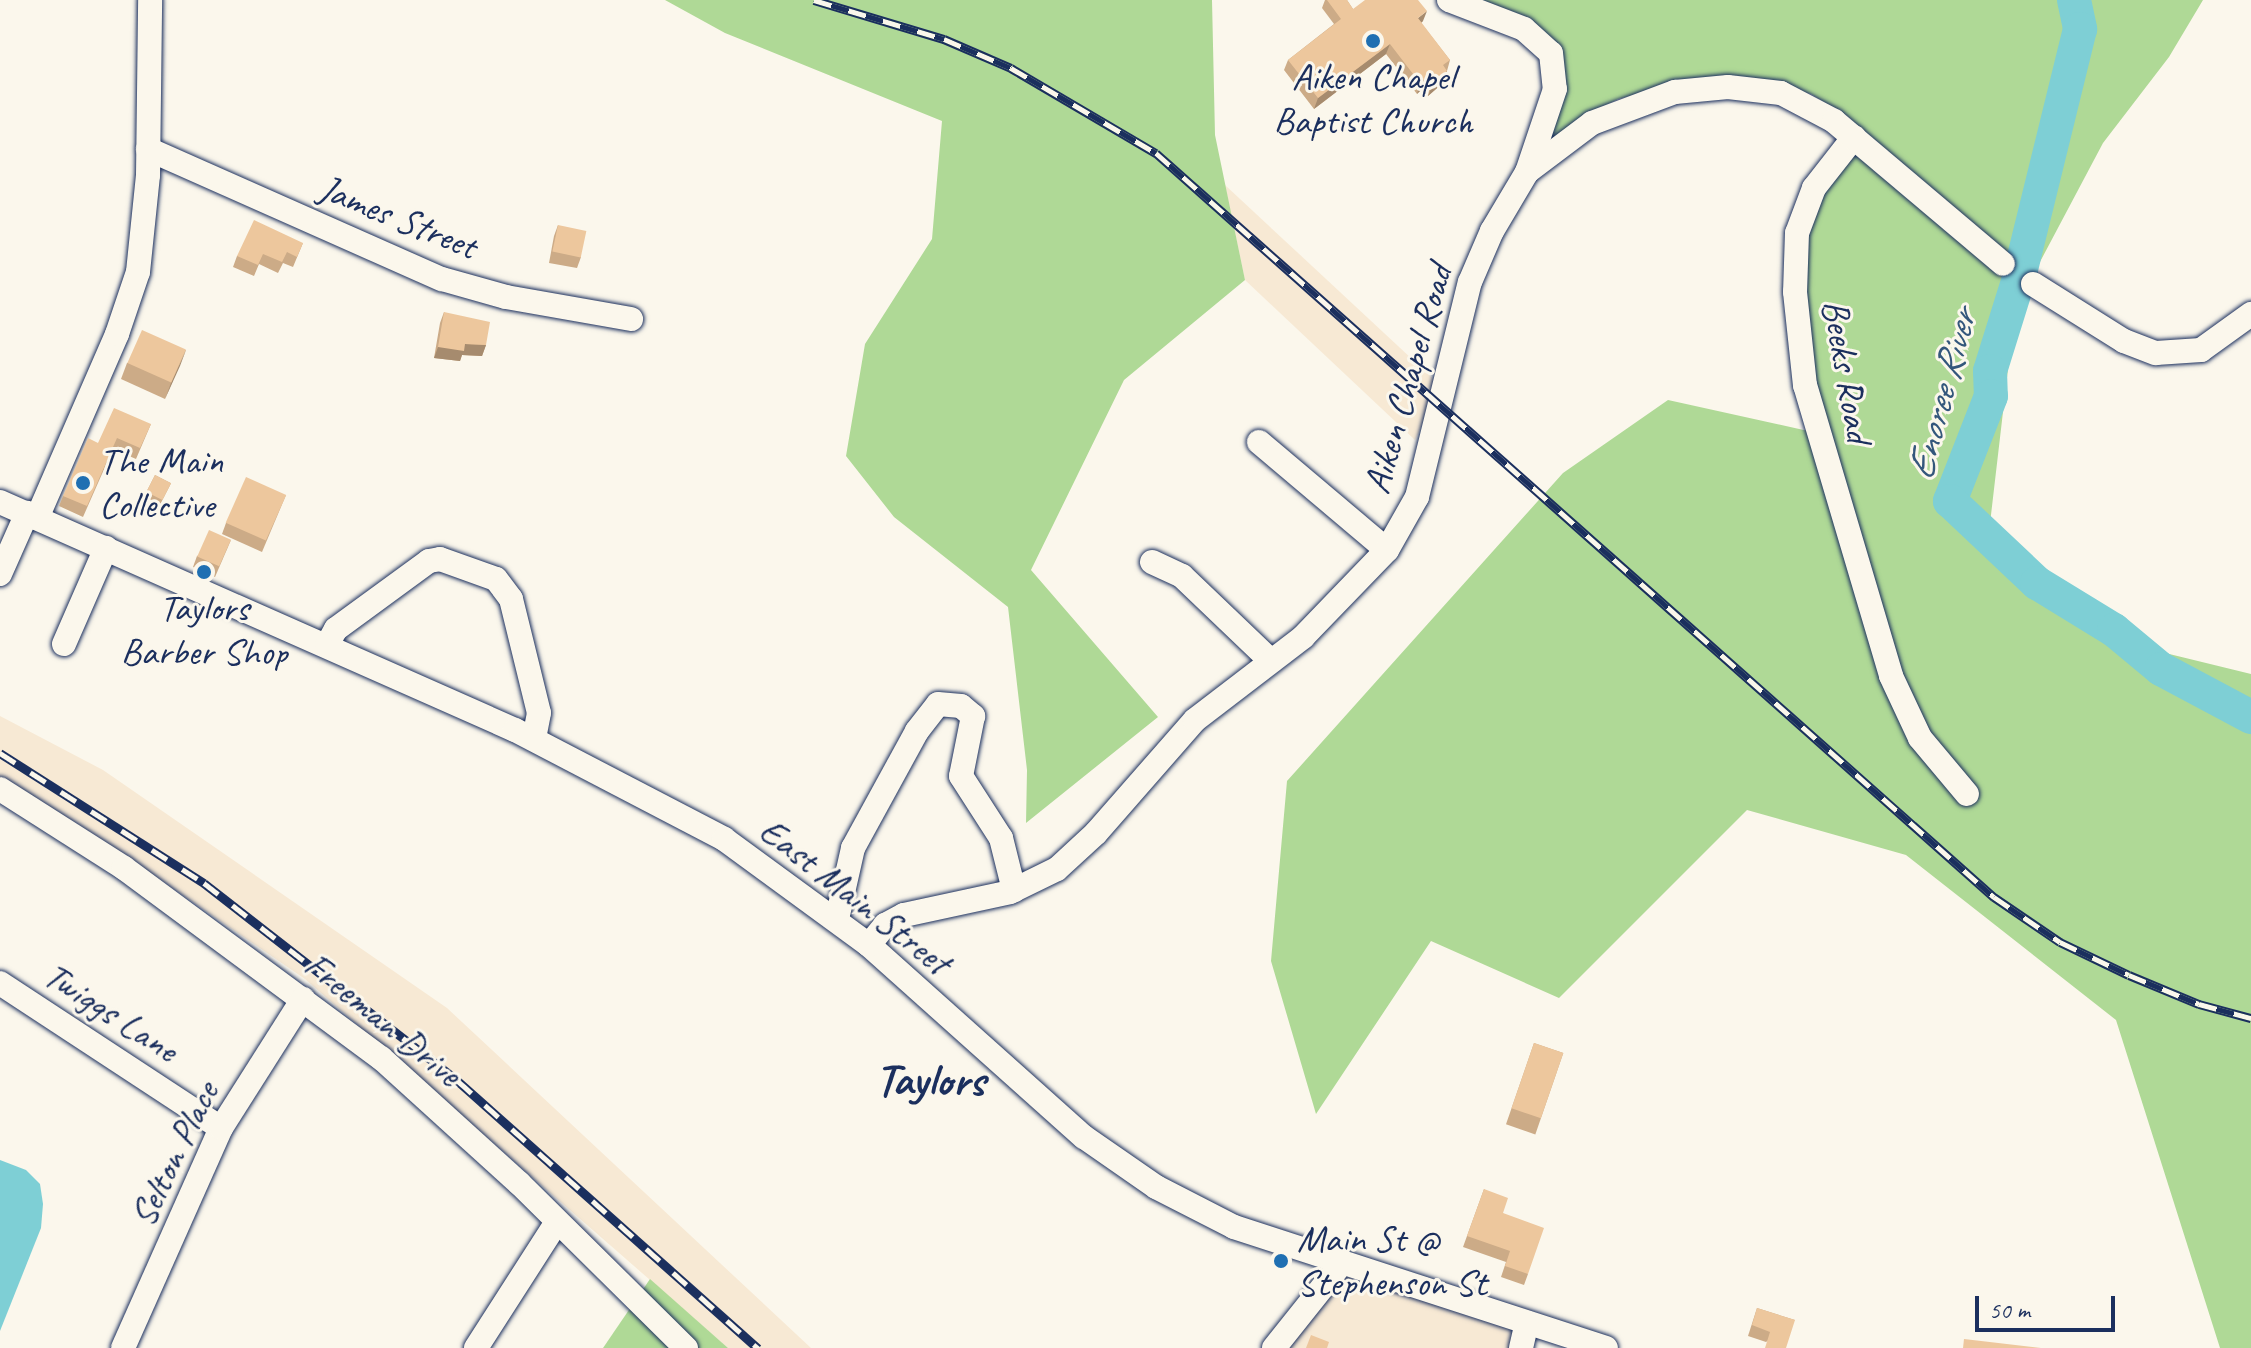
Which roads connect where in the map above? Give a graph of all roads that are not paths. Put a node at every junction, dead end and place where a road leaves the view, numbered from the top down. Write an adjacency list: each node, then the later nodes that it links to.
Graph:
1 (150, 0): 4 (street)
2 (1449, 0): 5 (street)
3 (1854, 137): 5 (street, Aiken Chapel Road); 6 (street, Aiken Chapel Road); 22 (street, Beeks Road)
4 (148, 149): 9 (street, James Street); 12 (street)
5 (1527, 172): 14 (street, Aiken Chapel Road)
6 (2003, 264)
7 (2033, 284): 8 (street)
8 (2251, 314)
9 (631, 319)
10 (1259, 442): 14 (street)
11 (0, 502): 12 (street, East Main Street)
12 (32, 516): 13 (street, East Main Street); 16 (street)
13 (106, 548): 17 (street); 18 (street, East Main Street)
14 (1387, 550): 19 (street, Aiken Chapel Road)
15 (1152, 562): 19 (street)
16 (0, 574)
17 (64, 644)
18 (327, 645): 20 (street, East Main Street); 20 (street)
19 (1271, 661): 23 (street, Aiken Chapel Road)
20 (534, 739): 24 (street, East Main Street)
21 (0, 789): 27 (street, Freeman Drive)
22 (1967, 794)
23 (1014, 890): 24 (street); 25 (street, Aiken Chapel Road)
24 (837, 919): 25 (street, East Main Street)
25 (869, 945): 30 (street, East Main Street)
26 (0, 983): 28 (street, Twiggs Lane)
27 (303, 999): 28 (street, Selton Place); 29 (street, Freeman Drive)
28 (221, 1128): 32 (street, Selton Place)
29 (557, 1222): 33 (street); 34 (street, Freeman Drive)
30 (1341, 1264): 31 (street, East Main Street); 35 (street)
31 (1527, 1323): 36 (street); 37 (street, East Main Street)
32 (123, 1348)
33 (476, 1348)
34 (686, 1348)
35 (1274, 1348)
36 (1521, 1348)
37 (1606, 1348)

